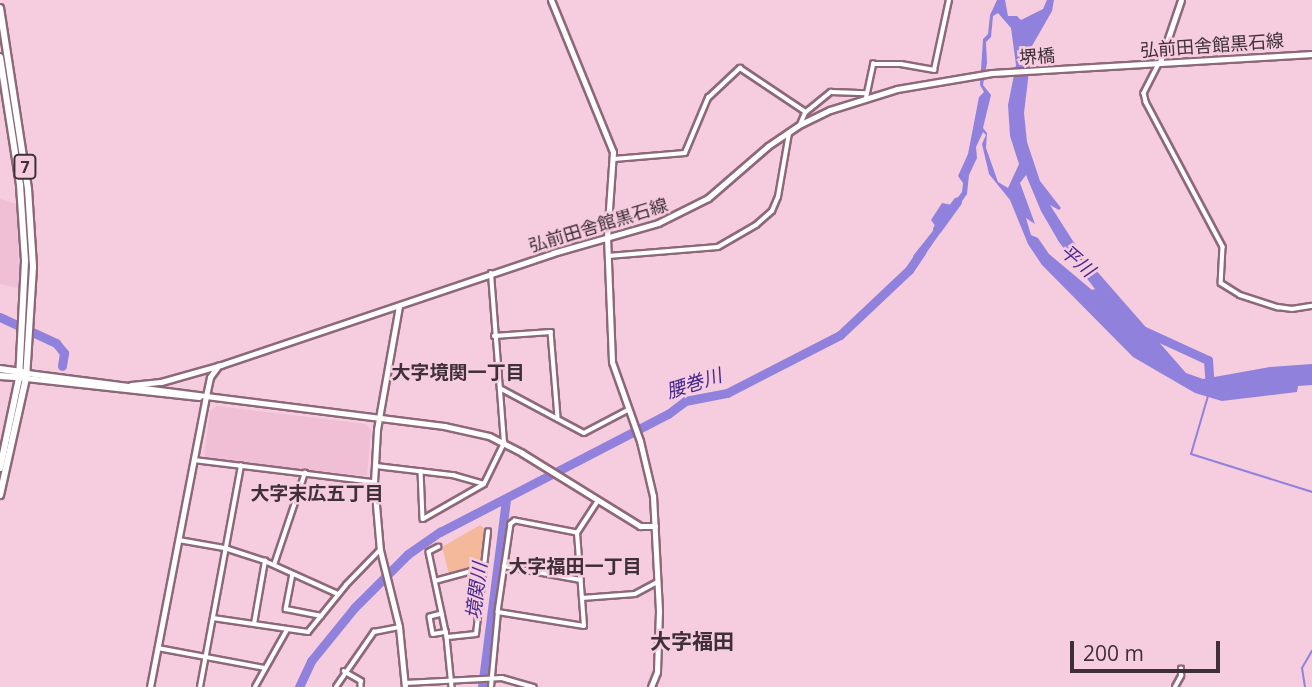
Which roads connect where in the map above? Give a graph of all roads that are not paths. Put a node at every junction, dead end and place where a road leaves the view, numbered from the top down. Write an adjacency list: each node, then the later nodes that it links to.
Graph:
1 (551, 0): 14 (main road)
2 (948, 0): 10 (street)
3 (1181, 0): 7 (main road)
4 (0, 8): 23 (main road, 7)
5 (1312, 54): 7 (main road, 弘前田舎館黒石線)
6 (0, 57): 23 (main road, 7)
7 (1160, 62): 8 (main road, 弘前田舎館黒石線); 19 (street)
8 (1113, 65): 9 (main road, 堺橋)
9 (963, 76): 10 (main road, 弘前田舎館黒石線)
10 (866, 96): 11 (street); 12 (main road, 弘前田舎館黒石線)
11 (806, 112): 12 (street); 14 (street)
12 (801, 124): 13 (main road, 弘前田舎館黒石線)
13 (789, 131): 15 (main road, 弘前田舎館黒石線); 16 (street)
14 (614, 159): 15 (main road)
15 (607, 237): 16 (main road); 17 (main road, 弘前田舎館黒石線)
16 (608, 256): 28 (main road)
17 (491, 273): 18 (main road, 弘前田舎館黒石線); 20 (street)
18 (399, 306): 21 (main road, 弘前田舎館黒石線); 29 (main road)
19 (1312, 306)
20 (494, 336): 26 (street); 30 (street)
21 (221, 365): 25 (main road, 弘前田舎館黒石線); 27 (main road)
22 (0, 369): 23 (main road)
23 (23, 375): 24 (main road); 25 (main road, 弘前田舎館黒石線); 27 (main road); 35 (main road, 7); 40 (main road, 7)
24 (0, 376)
25 (131, 386): 27 (main road, 弘前田舎館黒石線)
26 (500, 388): 30 (street); 31 (street)
27 (206, 396): 29 (main road); 32 (main road)
28 (628, 410): 30 (street); 42 (main road)
29 (379, 418): 31 (main road); 34 (main road)
30 (558, 418)
31 (503, 443): 39 (street); 41 (main road)
32 (194, 460): 33 (street); 45 (main road)
33 (241, 466): 37 (street); 47 (street)
34 (374, 466): 36 (street); 38 (main road)
35 (0, 468)
36 (421, 471): 39 (street); 39 (street)
37 (305, 473): 38 (street); 50 (street)
38 (374, 482): 48 (main road)
39 (484, 484)
40 (0, 495)
41 (598, 501): 42 (main road); 44 (street)
42 (655, 526): 56 (main road)
43 (488, 532): 52 (street)
44 (577, 533): 51 (street); 54 (street)
45 (178, 540): 47 (street); 67 (main road)
46 (439, 547): 55 (street)
47 (225, 548): 49 (street); 62 (street)
48 (380, 550): 57 (street); 64 (main road)
49 (265, 561): 50 (street); 63 (street)
50 (274, 565): 53 (street)
51 (504, 566): 54 (street); 59 (street)
52 (483, 568): 55 (street); 66 (street)
53 (293, 574): 57 (street); 61 (street)
54 (581, 580): 58 (street)
55 (435, 581): 60 (street)
56 (658, 582): 58 (street); 83 (main road)
57 (338, 594): 61 (street)
58 (582, 598): 59 (street)
59 (498, 612): 72 (street)
60 (442, 614): 66 (street); 66 (street)
61 (321, 616): 65 (street)
62 (213, 618): 63 (street); 68 (street)
63 (254, 624): 65 (street)
64 (398, 627): 71 (street); 74 (main road)
65 (286, 630): 69 (street)
66 (447, 635): 73 (street)
67 (158, 648): 68 (street); 75 (main road)
68 (205, 658): 69 (street); 76 (street)
69 (265, 668): 77 (street)
70 (1181, 670): 84 (street)
71 (344, 671): 78 (street); 79 (street)
72 (491, 678): 73 (street); 81 (street); 82 (street)
73 (452, 681): 74 (street); 80 (street)
74 (405, 685)
75 (150, 687)
76 (200, 687)
77 (255, 687)
78 (336, 687)
79 (361, 687)
80 (452, 687)
81 (491, 687)
82 (534, 687)
83 (650, 687)
84 (1175, 687)

